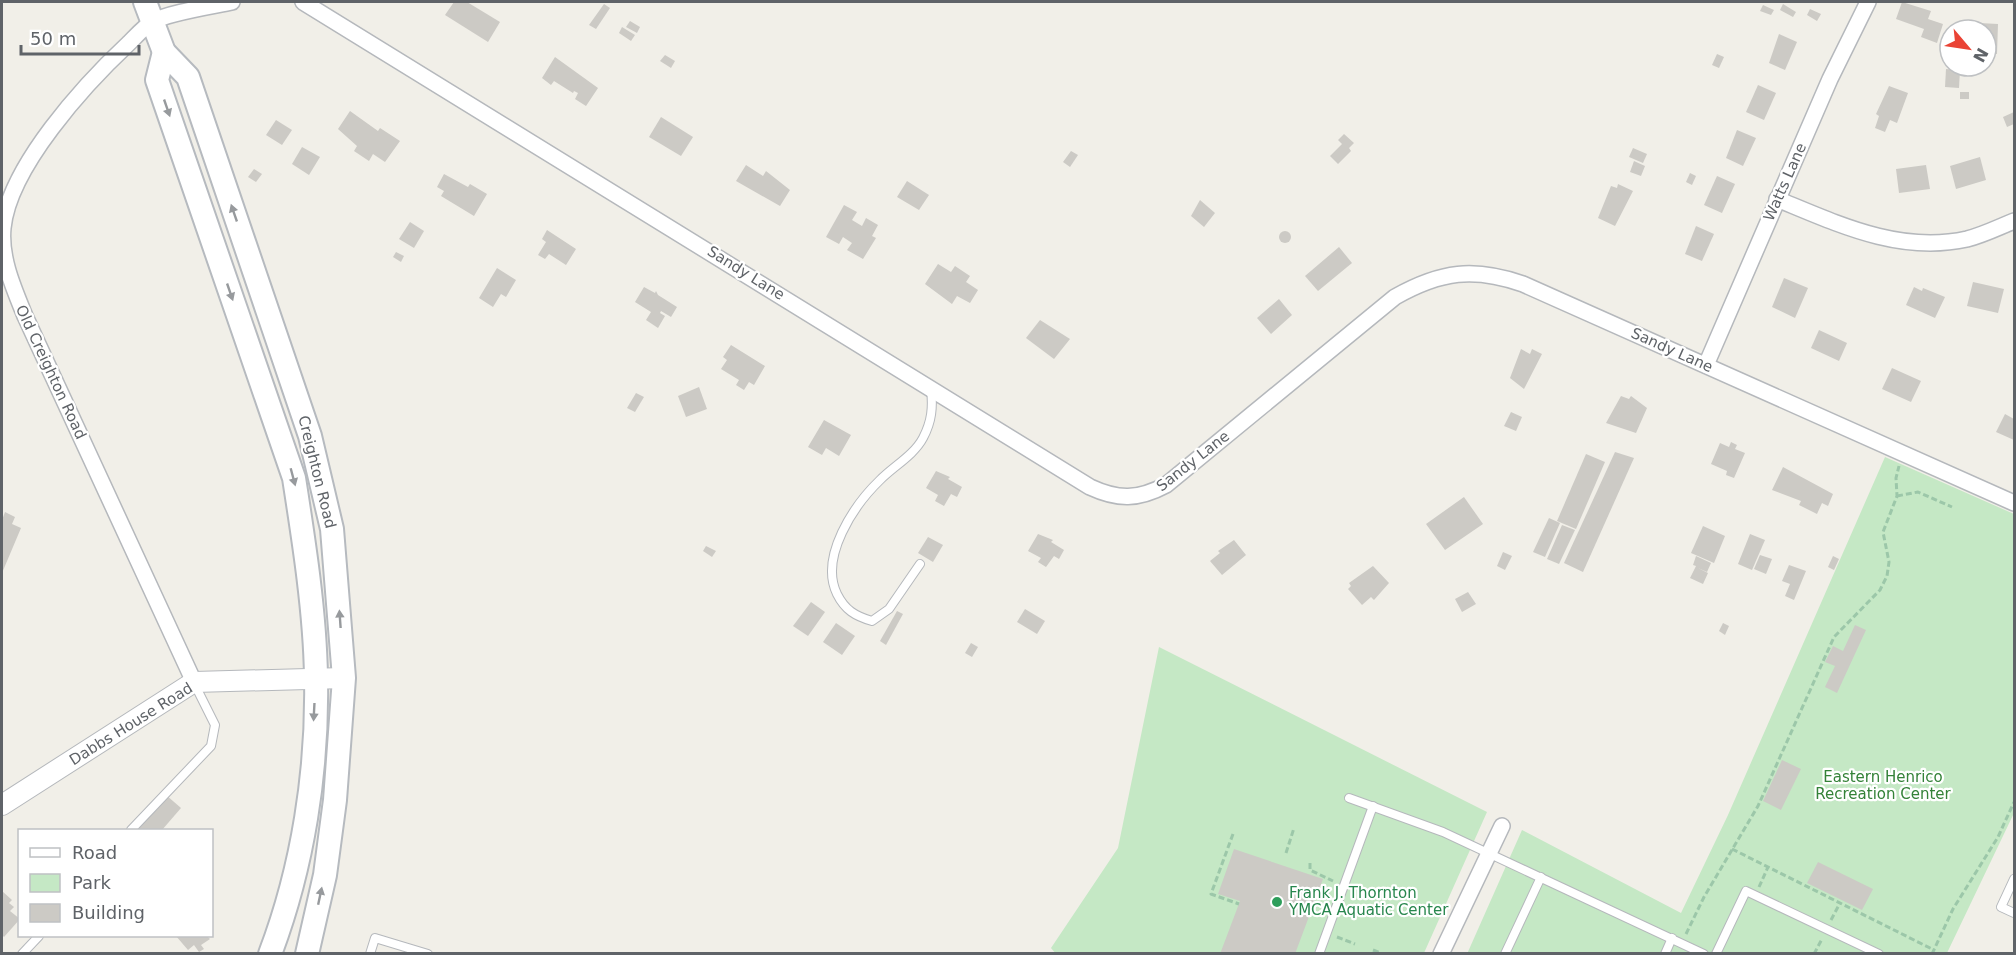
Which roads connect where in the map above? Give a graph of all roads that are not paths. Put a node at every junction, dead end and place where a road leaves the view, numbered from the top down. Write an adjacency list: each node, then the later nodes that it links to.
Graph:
1 (232, 2): 4 (street)
2 (303, 2): 10 (street, Sandy Lane)
3 (1868, 2): 6 (street, Watts Lane)
4 (149, 11): 5 (main road, Creighton Road); 8 (street, Old Creighton Road)
5 (164, 52): 13 (main road, Creighton Road, one-way to 13); 14 (main road, Creighton Road, one-way to 5)
6 (1777, 199): 7 (street); 9 (street, Watts Lane)
7 (2014, 221)
8 (2, 231): 15 (street, Old Creighton Road)
9 (1706, 365): 10 (street, Sandy Lane); 11 (street, Sandy Lane)
10 (931, 387): 12 (lane)
11 (2014, 503)
12 (920, 564)
13 (316, 677): 14 (street, Dabbs House Road); 15 (street, Dabbs House Road); 28 (main road, Creighton Road, one-way to 28)
14 (344, 678): 29 (main road, Creighton Road, one-way to 14)
15 (194, 682): 17 (street, Dabbs House Road); 20 (lane)
16 (1349, 798): 18 (lane)
17 (2, 805)
18 (1373, 806): 21 (lane); 32 (lane)
19 (1502, 826): 21 (street)
20 (133, 829)
21 (1490, 852): 22 (lane); 33 (street)
22 (1541, 876): 26 (lane); 34 (lane)
23 (2014, 879): 24 (lane)
24 (2014, 913)
25 (38, 937): 27 (lane)
26 (1672, 938): 35 (lane); 36 (lane)
27 (22, 954)
28 (270, 954)
29 (308, 954)
30 (370, 954): 31 (lane)
31 (428, 954)
32 (1319, 954)
33 (1441, 954)
34 (1505, 954)
35 (1665, 954)
36 (1704, 954)
37 (1716, 954): 38 (lane)
38 (1879, 954)

